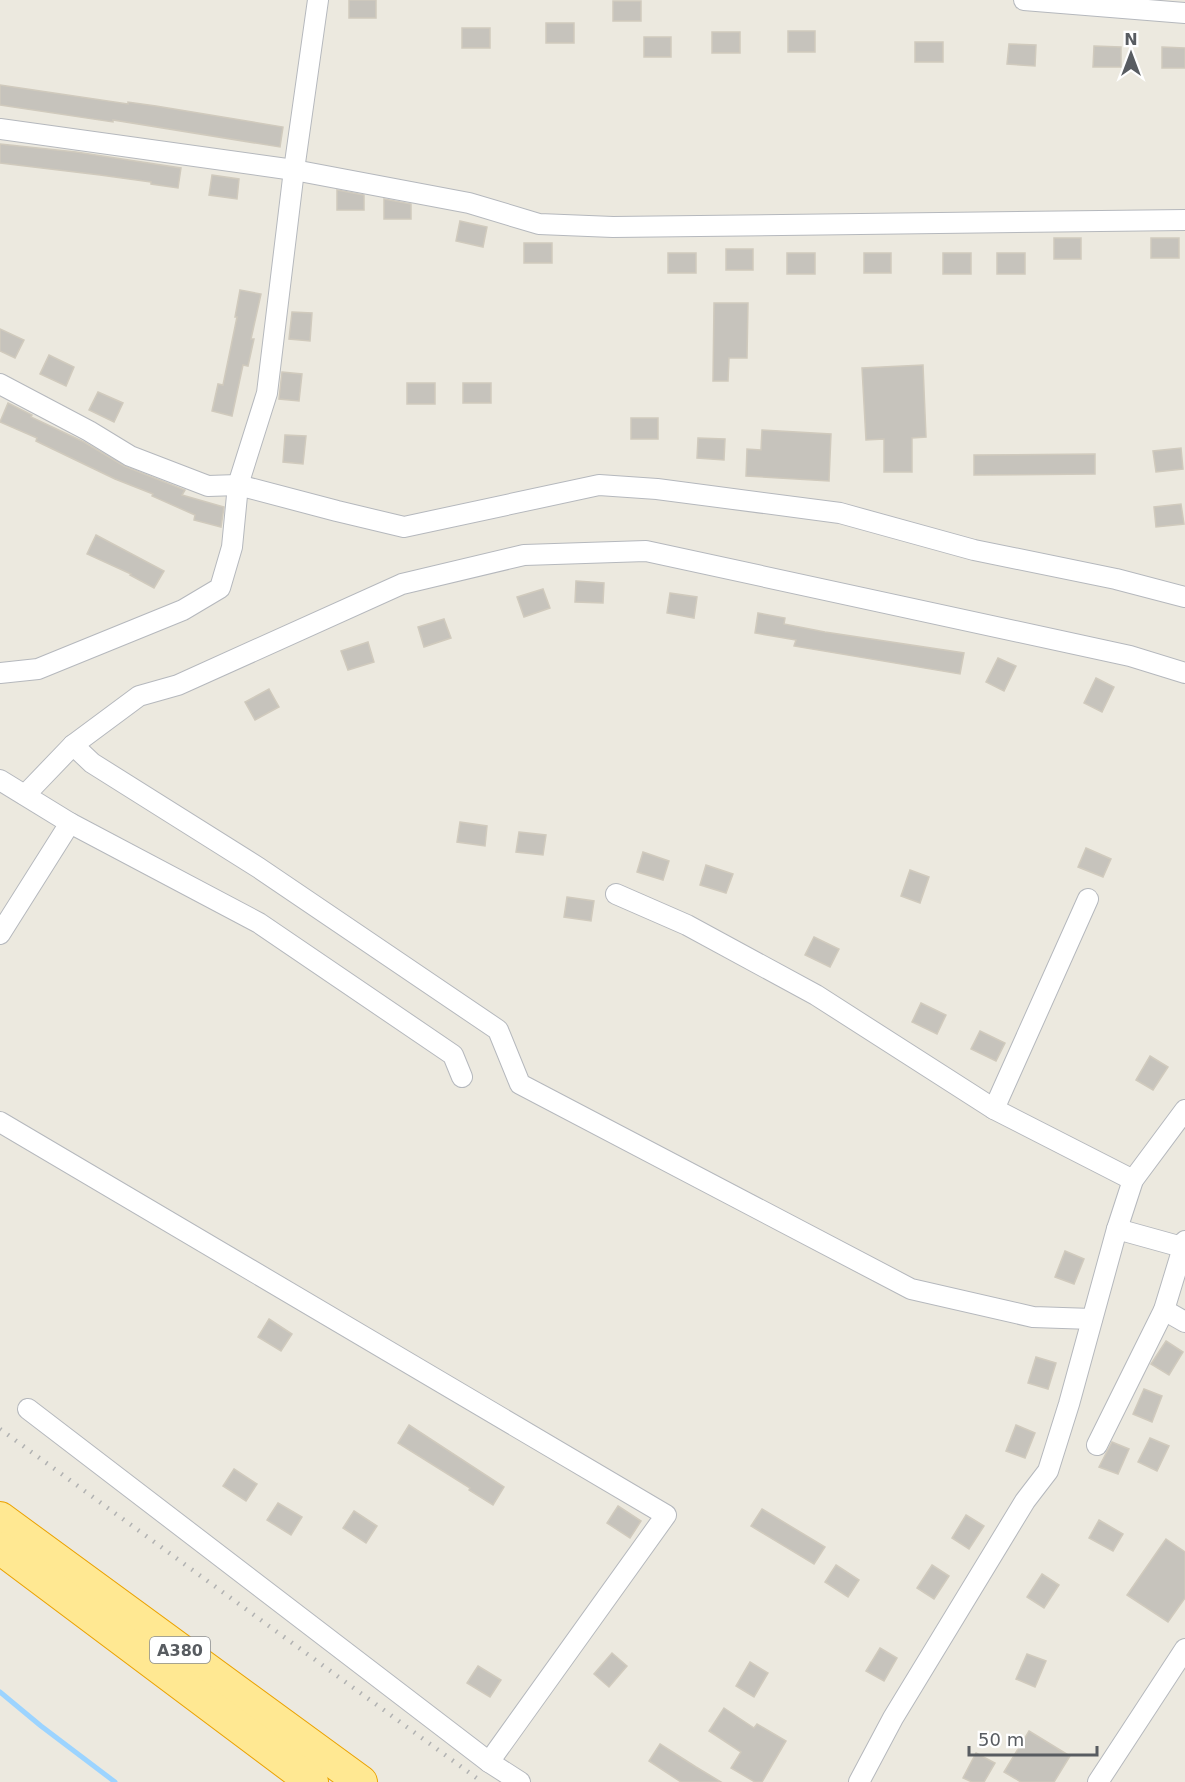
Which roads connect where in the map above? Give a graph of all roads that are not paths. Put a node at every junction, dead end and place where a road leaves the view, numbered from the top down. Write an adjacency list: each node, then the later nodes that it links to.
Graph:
1 (318, 0): 5 (street)
2 (1024, 0): 3 (street)
3 (1185, 13)
4 (0, 129): 5 (street)
5 (294, 170): 6 (street); 8 (street)
6 (1185, 220)
7 (0, 384): 8 (street)
8 (238, 485): 9 (street); 10 (street)
9 (1185, 597)
10 (0, 673)
11 (1185, 673): 12 (street)
12 (74, 745): 14 (street); 27 (street)
13 (0, 780): 14 (street)
14 (25, 795): 15 (street)
15 (70, 823): 18 (street); 19 (street)
16 (616, 894): 20 (street)
17 (1088, 899): 20 (street)
18 (0, 934)
19 (462, 1077)
20 (994, 1108): 23 (street)
21 (1185, 1110): 23 (street)
22 (0, 1122): 34 (street)
23 (1133, 1180): 24 (street)
24 (1117, 1229): 25 (street); 27 (street)
25 (1183, 1244): 26 (street)
26 (1164, 1310): 28 (street); 30 (street)
27 (1092, 1319): 38 (street)
28 (1185, 1322)
29 (28, 1409): 34 (street)
30 (1097, 1445)
31 (0, 1518): 36 (highway, A380)
32 (0, 1548): 35 (highway, A380)
33 (1185, 1649): 39 (street)
34 (489, 1762): 37 (street)
35 (312, 1782)
36 (361, 1782)
37 (520, 1782)
38 (860, 1782)
39 (1098, 1782)

